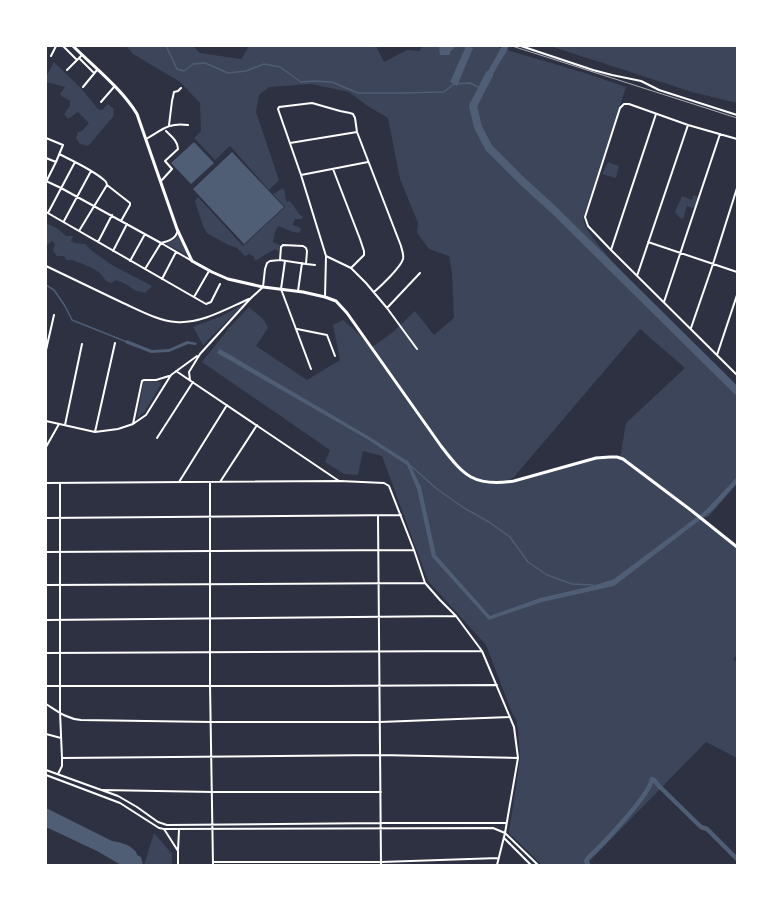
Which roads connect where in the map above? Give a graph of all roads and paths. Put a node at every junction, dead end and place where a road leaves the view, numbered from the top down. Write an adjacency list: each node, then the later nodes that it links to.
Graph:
1 (56, 46): 6 (street)
2 (63, 46): 7 (street)
3 (73, 46): 5 (main road)
4 (521, 46): 16 (street)
5 (82, 55): 7 (street); 9 (main road)
6 (51, 56)
7 (78, 59): 8 (street); 10 (street)
8 (67, 70)
9 (97, 70): 10 (street); 11 (main road)
10 (94, 73): 12 (street)
11 (114, 86): 14 (street); 24 (main road)
12 (83, 87)
13 (181, 88): 19 (street)
14 (102, 102)
15 (656, 114): 17 (street); 53 (street); 53 (street)
16 (737, 116)
17 (688, 124): 22 (street); 51 (street)
18 (188, 125): 19 (street)
19 (169, 126): 24 (street)
20 (166, 130): 36 (street)
21 (358, 132): 26 (street); 26 (street); 31 (street)
22 (720, 134): 25 (street); 56 (street)
23 (46, 138): 27 (street)
24 (146, 139): 36 (main road)
25 (737, 139)
26 (290, 143): 34 (street)
27 (59, 154): 29 (street); 30 (street)
28 (46, 158): 29 (street)
29 (56, 162): 35 (street)
30 (75, 162): 33 (street); 38 (street)
31 (368, 162): 32 (street); 78 (street)
32 (333, 169): 34 (street); 67 (street)
33 (91, 171): 37 (street); 40 (street)
34 (301, 174): 57 (street)
35 (46, 181): 38 (street)
36 (160, 181): 47 (main road)
37 (107, 185): 41 (street); 44 (street)
38 (61, 188): 40 (street); 42 (street)
39 (737, 188): 64 (street)
40 (77, 197): 41 (street); 45 (street)
41 (94, 206): 43 (street); 48 (street)
42 (47, 213): 45 (street)
43 (112, 216): 44 (street); 50 (street)
44 (121, 221): 46 (street)
45 (64, 222): 48 (street)
46 (127, 224): 49 (street); 54 (street)
47 (178, 229): 52 (street); 61 (main road)
48 (79, 231): 50 (street)
49 (145, 234): 52 (street); 60 (street)
50 (98, 242): 54 (street)
51 (648, 242): 56 (street); 72 (street)
52 (161, 243): 55 (street); 68 (street)
53 (611, 250): 72 (street)
54 (112, 251): 60 (street)
55 (176, 252): 61 (street); 73 (street)
56 (680, 253): 64 (street); 83 (street)
57 (326, 256): 67 (street); 81 (street)
58 (280, 260): 59 (street); 63 (street); 75 (street)
59 (285, 260): 62 (street); 76 (street)
60 (130, 261): 68 (street)
61 (192, 262): 69 (main road)
62 (302, 263): 63 (street); 77 (street)
63 (306, 264): 65 (street)
64 (713, 264): 70 (street); 86 (street)
65 (315, 265)
66 (46, 266): 82 (street)
67 (351, 268): 78 (street)
68 (145, 269): 73 (street)
69 (209, 271): 75 (main road); 80 (street)
70 (737, 272)
71 (420, 273): 84 (street)
72 (637, 276): 83 (street)
73 (162, 279): 80 (street)
74 (220, 284): 80 (street)
75 (263, 287): 76 (main road); 82 (street)
76 (281, 289): 77 (main road); 87 (street)
77 (298, 291): 81 (main road)
78 (374, 292): 84 (street)
79 (737, 295): 93 (street)
80 (194, 297)
81 (325, 297): 121 (main road)
82 (250, 299): 92 (street)
83 (664, 302): 86 (street)
84 (387, 308): 90 (street)
85 (54, 315): 91 (street)
86 (691, 328): 93 (street)
87 (296, 329): 94 (street); 95 (street)
88 (115, 343): 107 (street)
89 (82, 344): 105 (street)
90 (417, 349)
91 (46, 350)
92 (200, 354): 96 (street); 99 (street)
93 (717, 355): 98 (street)
94 (335, 356)
95 (311, 369)
96 (176, 371): 97 (street); 99 (street)
97 (171, 375): 104 (street); 104 (street)
98 (737, 375)
99 (190, 380): 100 (street)
100 (193, 382): 101 (street); 108 (street)
101 (227, 405): 106 (street); 111 (street)
102 (46, 421): 103 (street)
103 (59, 424): 105 (street); 109 (street)
104 (133, 424): 107 (street)
105 (65, 425): 107 (street)
106 (257, 425): 110 (street); 112 (street)
107 (95, 432)
108 (157, 438)
109 (46, 447)
110 (340, 481): 112 (street); 117 (street)
111 (179, 482): 114 (street); 115 (street)
112 (220, 482): 114 (street)
113 (46, 483): 115 (street)
114 (210, 483): 118 (street)
115 (60, 484): 120 (street)
116 (378, 516): 117 (street); 118 (street); 122 (street)
117 (401, 516): 123 (street)
118 (210, 517): 120 (street); 124 (street)
119 (46, 518): 120 (street)
120 (60, 518): 126 (street)
121 (737, 547)
122 (379, 550): 123 (street); 124 (street); 127 (street)
123 (414, 550): 128 (street)
124 (210, 551): 126 (street); 129 (street)
125 (46, 552): 126 (street)
126 (60, 552): 131 (street)
127 (379, 583): 128 (street); 129 (street); 132 (street)
128 (425, 583): 133 (street)
129 (210, 584): 131 (street); 134 (street)
130 (46, 585): 131 (street)
131 (60, 585): 136 (street)
132 (379, 616): 133 (street); 134 (street); 139 (street)
133 (456, 616): 137 (street)
134 (210, 618): 136 (street); 138 (street)
135 (46, 620): 136 (street)
136 (60, 620): 141 (street)
137 (482, 651): 139 (street); 145 (street)
138 (210, 652): 139 (street); 141 (street); 143 (street)
139 (380, 652): 144 (street)
140 (46, 653): 141 (street)
141 (60, 653): 142 (street)
142 (60, 685): 143 (street); 146 (street); 148 (street)
143 (210, 685): 144 (street); 150 (street)
144 (380, 685): 145 (street); 151 (street)
145 (497, 685): 149 (street)
146 (46, 686)
147 (46, 704): 148 (street)
148 (60, 712): 150 (street); 153 (street)
149 (510, 717): 151 (street); 157 (street)
150 (211, 722): 151 (street); 155 (street)
151 (380, 722): 154 (street)
152 (46, 734): 153 (street)
153 (61, 738): 156 (street)
154 (380, 755): 155 (street); 157 (street); 163 (street)
155 (212, 757): 156 (street); 162 (street)
156 (62, 758): 159 (street)
157 (518, 758): 165 (street)
158 (46, 770): 159 (street)
159 (58, 774): 161 (street)
160 (46, 775): 168 (street)
161 (100, 790): 162 (street); 166 (street)
162 (212, 792): 163 (street); 166 (street)
163 (381, 792): 164 (street)
164 (381, 822): 165 (street); 166 (street); 167 (street)
165 (506, 823): 171 (street)
166 (212, 824): 170 (street)
167 (381, 828): 170 (street); 171 (street); 175 (street)
168 (164, 829): 169 (street); 173 (street)
169 (179, 830): 170 (street); 173 (street)
170 (212, 830): 176 (street)
171 (505, 833): 172 (street); 181 (street)
172 (504, 838): 174 (street); 180 (street)
173 (178, 852): 177 (street)
174 (499, 858): 175 (street); 179 (street)
175 (381, 862): 176 (street); 178 (street)
176 (213, 863)
177 (178, 865)
178 (381, 865)
179 (497, 865)
180 (531, 865)
181 (538, 865)

